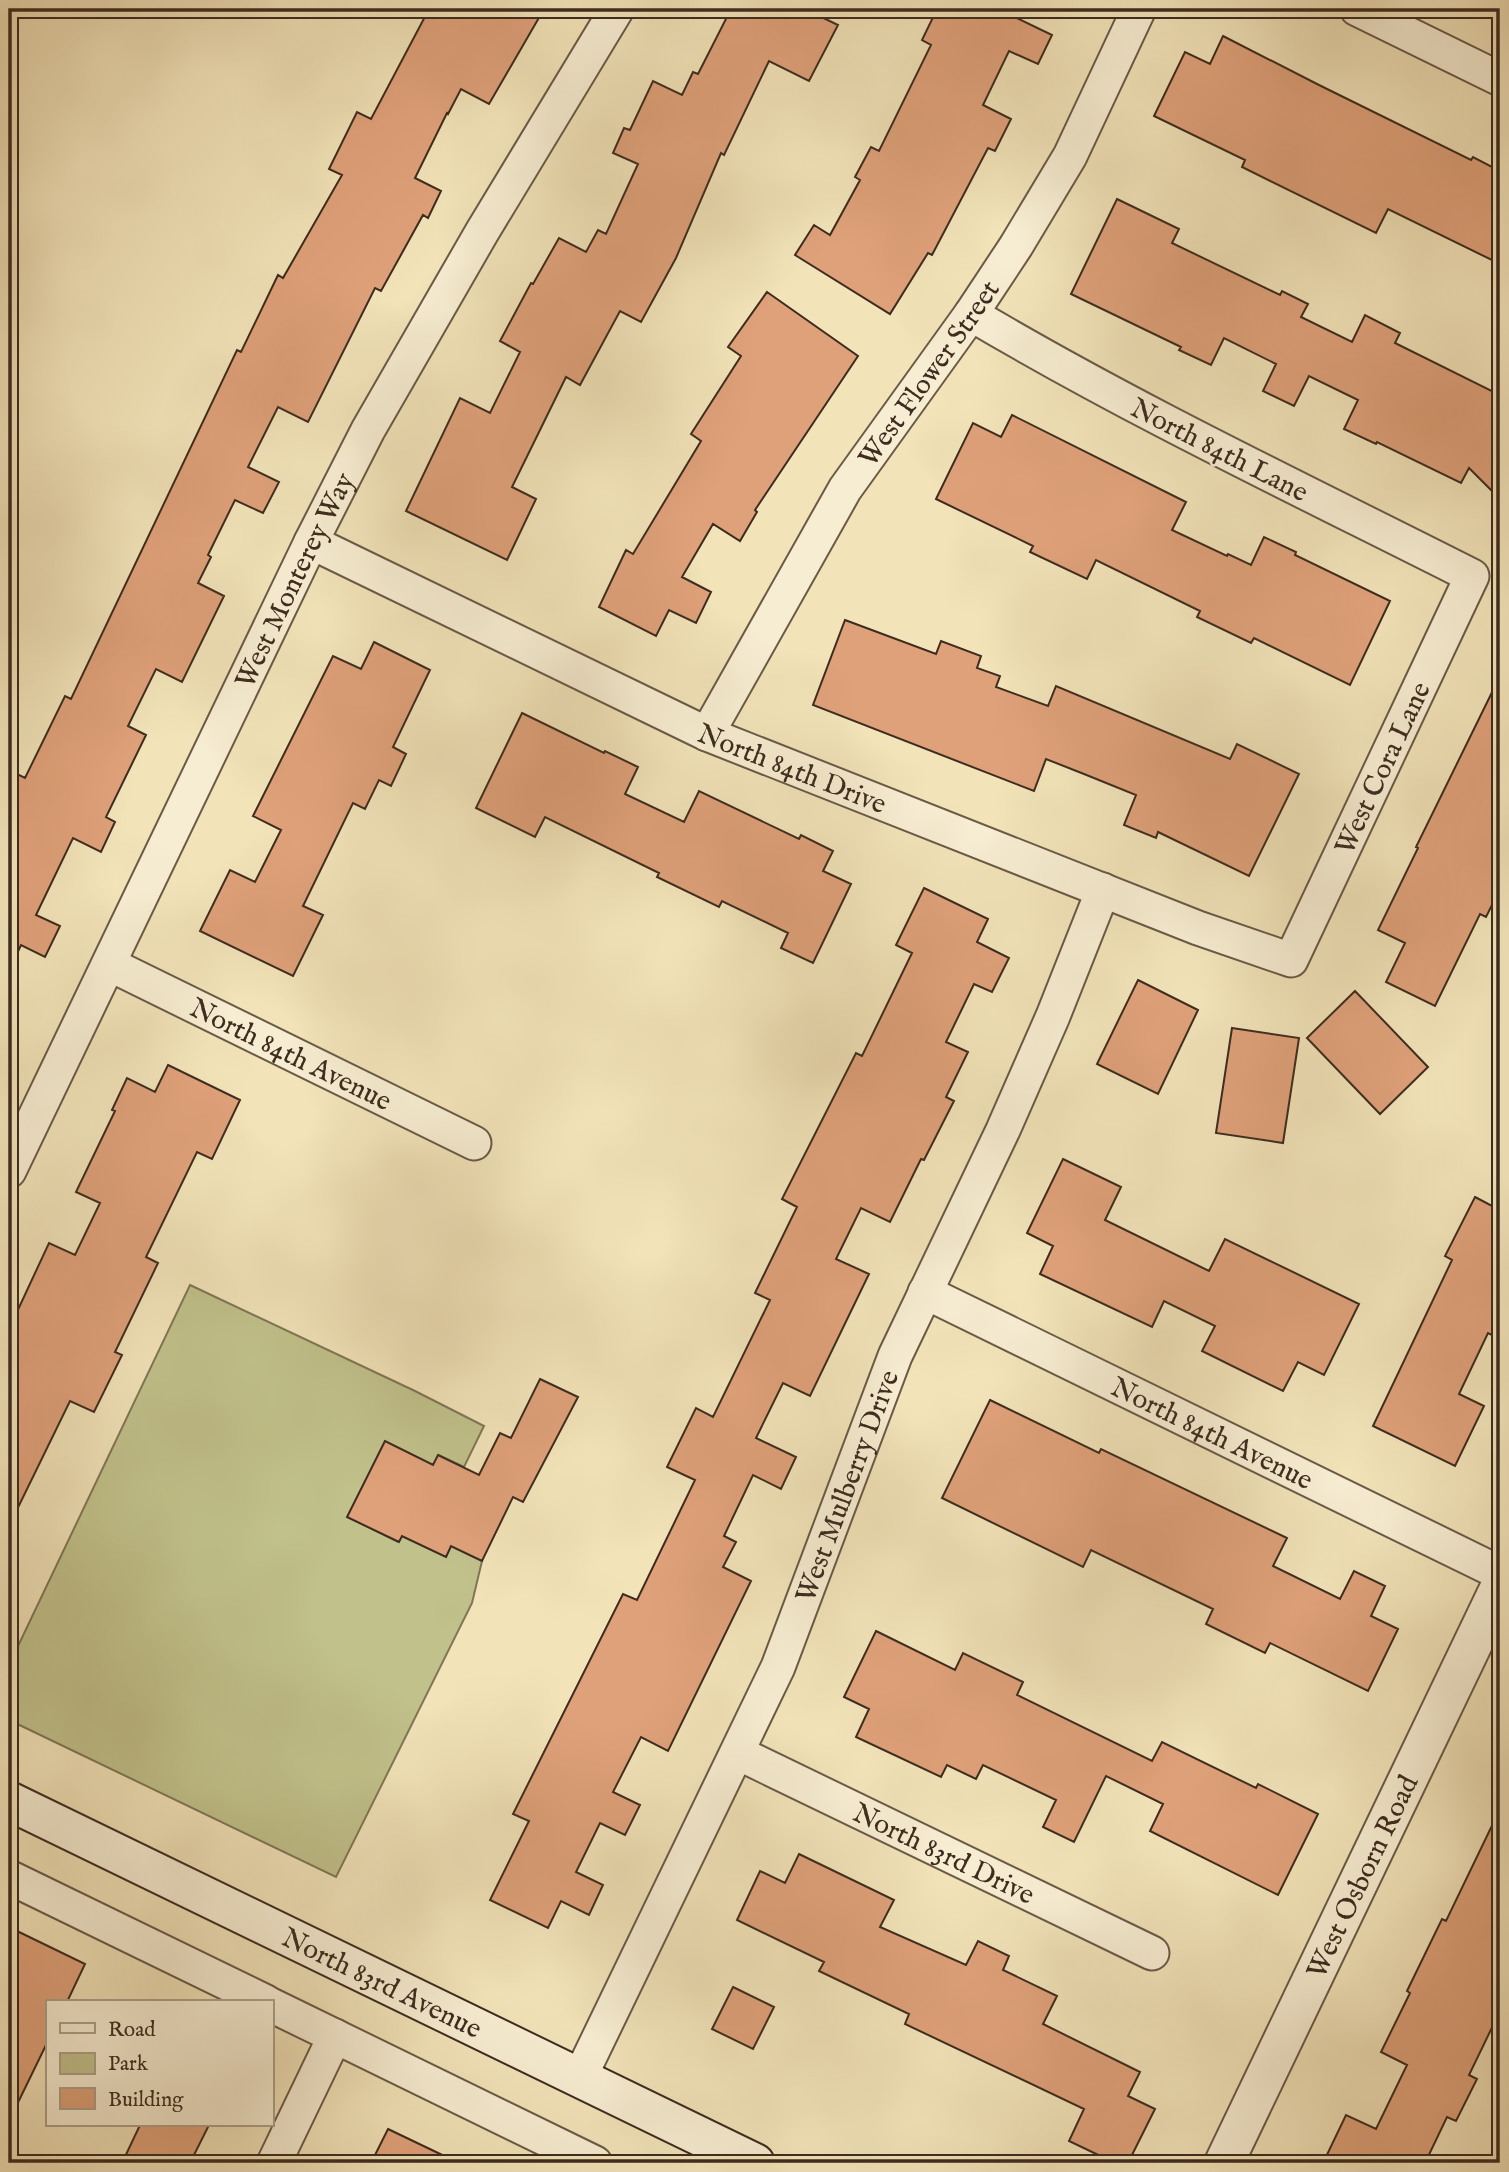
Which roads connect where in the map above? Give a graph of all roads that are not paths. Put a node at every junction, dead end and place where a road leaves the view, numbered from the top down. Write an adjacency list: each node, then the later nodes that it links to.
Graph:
1 (617, 9): 6 (street, West Monterey Way)
2 (1139, 9): 5 (street, West Flower Street)
3 (1357, 9): 4 (street)
4 (1500, 79)
5 (971, 314): 7 (street, North 84th Lane); 8 (street, West Flower Street)
6 (311, 542): 8 (street, North 84th Drive); 11 (street, West Monterey Way)
7 (1472, 576): 10 (street, West Cora Lane)
8 (707, 734): 9 (street, North 84th Drive)
9 (1102, 890): 10 (street, North 84th Drive); 14 (street, West Mulberry Drive)
10 (1291, 960)
11 (109, 964): 12 (street, North 84th Avenue); 13 (street, West Monterey Way)
12 (474, 1143)
13 (9, 1171)
14 (925, 1292): 15 (street, North 84th Avenue); 17 (street, West Mulberry Drive)
15 (1500, 1573)
16 (1500, 1587): 28 (main road, West Osborn Road)
17 (738, 1753): 20 (street, North 83rd Drive); 24 (street, West Mulberry Drive)
18 (9, 1801): 24 (main road, North 83rd Avenue)
19 (9, 1877): 21 (street)
20 (1152, 1953)
21 (262, 2000)
22 (273, 2006): 23 (street)
23 (335, 2036): 26 (street); 27 (street)
24 (579, 2079): 25 (main road, North 83rd Avenue)
25 (743, 2161)
26 (274, 2163)
27 (595, 2163)
28 (1224, 2163)

